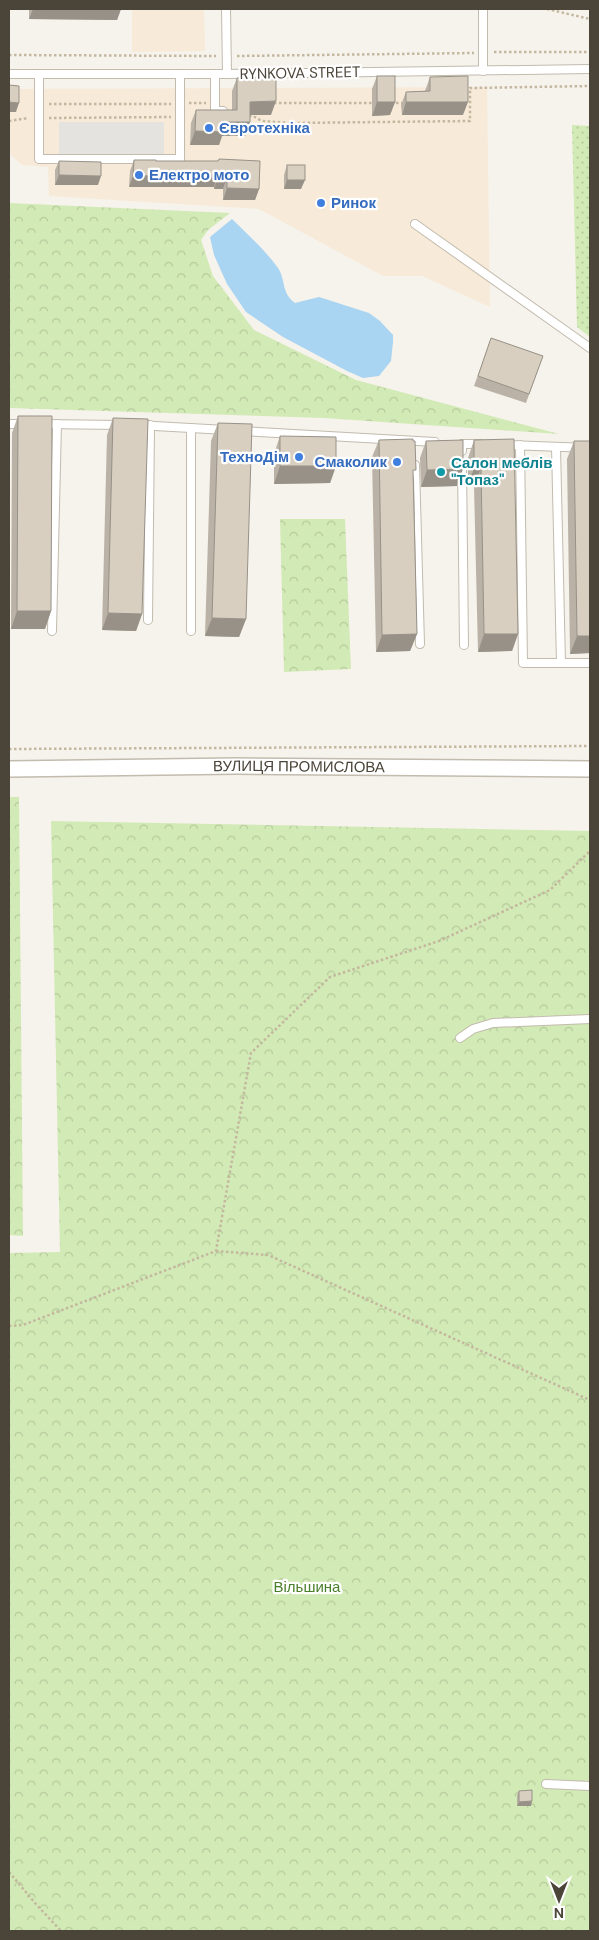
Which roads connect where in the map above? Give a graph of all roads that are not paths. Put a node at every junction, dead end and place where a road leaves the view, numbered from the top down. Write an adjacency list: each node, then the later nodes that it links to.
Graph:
1 (226, 9): 9 (lane)
2 (483, 9): 4 (lane)
3 (590, 69): 4 (lane, RYNKOVA STREET)
4 (483, 71): 9 (lane, RYNKOVA STREET)
5 (9, 74): 6 (lane, RYNKOVA STREET)
6 (39, 74): 7 (lane, RYNKOVA STREET); 7 (lane)
7 (180, 74): 8 (lane, RYNKOVA STREET)
8 (214, 74): 9 (lane, RYNKOVA STREET); 10 (lane)
9 (227, 74)
10 (228, 111)
11 (415, 224): 12 (lane)
12 (590, 348)
13 (9, 424): 14 (lane)
14 (28, 424)
15 (38, 424): 16 (lane)
16 (57, 424): 17 (lane); 31 (lane)
17 (150, 425): 18 (lane); 30 (lane)
18 (191, 428): 19 (lane); 32 (lane)
19 (414, 440): 20 (lane); 28 (lane)
20 (443, 442)
21 (452, 443): 22 (lane)
22 (462, 444): 23 (lane); 34 (lane)
23 (491, 445)
24 (500, 445): 25 (lane)
25 (520, 445): 26 (lane); 35 (lane)
26 (556, 447): 27 (lane); 35 (lane)
27 (590, 448)
28 (414, 450)
29 (415, 460): 33 (lane)
30 (148, 620)
31 (52, 631)
32 (191, 631)
33 (420, 644)
34 (464, 645)
35 (561, 663): 36 (lane)
36 (590, 663)
37 (9, 769): 38 (street, ВУЛИЦЯ ПРОМИСЛОВА)
38 (590, 769)
39 (590, 1019): 40 (lane)
40 (460, 1038)
41 (546, 1784): 42 (lane)
42 (590, 1786)

